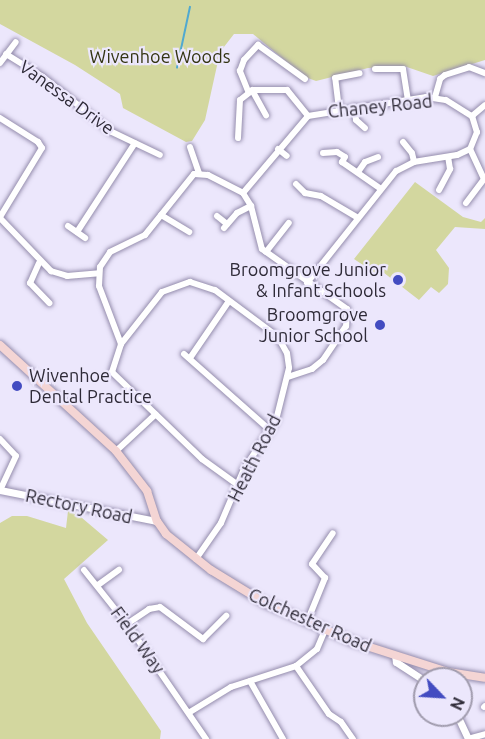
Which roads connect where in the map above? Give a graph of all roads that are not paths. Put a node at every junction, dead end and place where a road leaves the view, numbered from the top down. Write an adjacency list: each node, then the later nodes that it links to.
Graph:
1 (16, 42): 2 (street)
2 (6, 54): 3 (street); 21 (street, Vanessa Drive)
3 (0, 63)
4 (375, 69): 10 (street)
5 (360, 73): 13 (street)
6 (485, 74): 9 (street)
7 (305, 79): 8 (street)
8 (250, 91): 14 (street); 15 (street); 19 (street)
9 (435, 97): 10 (street, Chaney Road); 16 (street, Chaney Road)
10 (408, 99): 12 (street, Chaney Road)
11 (485, 105): 16 (street)
12 (354, 107): 13 (street, Chaney Road); 18 (street)
13 (339, 109): 15 (street, Chaney Road)
14 (266, 115)
15 (308, 116): 23 (street, Chaney Road)
16 (472, 116): 24 (street)
17 (0, 118): 42 (street)
18 (365, 128)
19 (238, 138)
20 (403, 142): 30 (street)
21 (135, 143): 26 (street, Vanessa Drive); 46 (street)
22 (190, 147): 32 (street)
23 (278, 149): 27 (street); 37 (street, Chaney Road)
24 (470, 149): 29 (street); 33 (street)
25 (323, 153): 31 (street)
26 (160, 155)
27 (287, 156)
28 (378, 157): 31 (street)
29 (448, 157): 30 (street); 36 (street)
30 (414, 162): 35 (street)
31 (358, 172): 35 (street)
32 (199, 173): 37 (street); 40 (street)
33 (484, 180): 38 (street)
34 (296, 184): 43 (street)
35 (381, 189): 43 (street)
36 (439, 190)
37 (243, 193): 39 (street)
38 (466, 203)
39 (251, 206): 41 (street); 49 (street)
40 (160, 215): 47 (street); 51 (street)
41 (217, 216)
42 (0, 217): 50 (street)
43 (358, 218): 52 (street)
44 (289, 223): 49 (street)
45 (68, 226): 46 (street)
46 (77, 232): 48 (street)
47 (189, 232)
48 (85, 238)
49 (266, 252): 52 (street)
50 (39, 262): 51 (street); 54 (street)
51 (99, 273): 55 (street)
52 (307, 283): 57 (street)
53 (229, 301): 55 (street, Heath Road); 57 (street, Heath Road); 59 (street)
54 (45, 302)
55 (121, 344): 58 (street, Heath Road)
56 (0, 345): 61 (main road)
57 (287, 377): 59 (street, Heath Road)
58 (156, 414): 61 (street); 62 (street)
59 (270, 430): 62 (street, Heath Road)
60 (0, 439): 63 (street)
61 (116, 451): 64 (main road)
62 (238, 485): 66 (street, Heath Road)
63 (0, 490): 64 (street, Rectory Road)
64 (157, 521): 66 (main road, Colchester Road)
65 (333, 533): 71 (street)
66 (196, 559): 71 (main road, Colchester Road)
67 (84, 570): 69 (street, Field Way)
68 (119, 570): 69 (street)
69 (98, 585): 72 (street, Field Way)
70 (226, 616): 72 (street)
71 (307, 622): 73 (main road, Colchester Road)
72 (127, 624): 79 (street, Field Way)
73 (325, 630): 74 (main road, Colchester Road); 75 (street)
74 (395, 655): 76 (street); 77 (main road, Colchester Road)
75 (296, 666): 78 (street); 83 (street)
76 (413, 673)
77 (485, 678)
78 (250, 681): 79 (street); 82 (street)
79 (190, 712): 81 (street, Field Way)
80 (485, 734): 84 (street)
81 (206, 739)
82 (283, 739)
83 (353, 739)
84 (468, 739)

